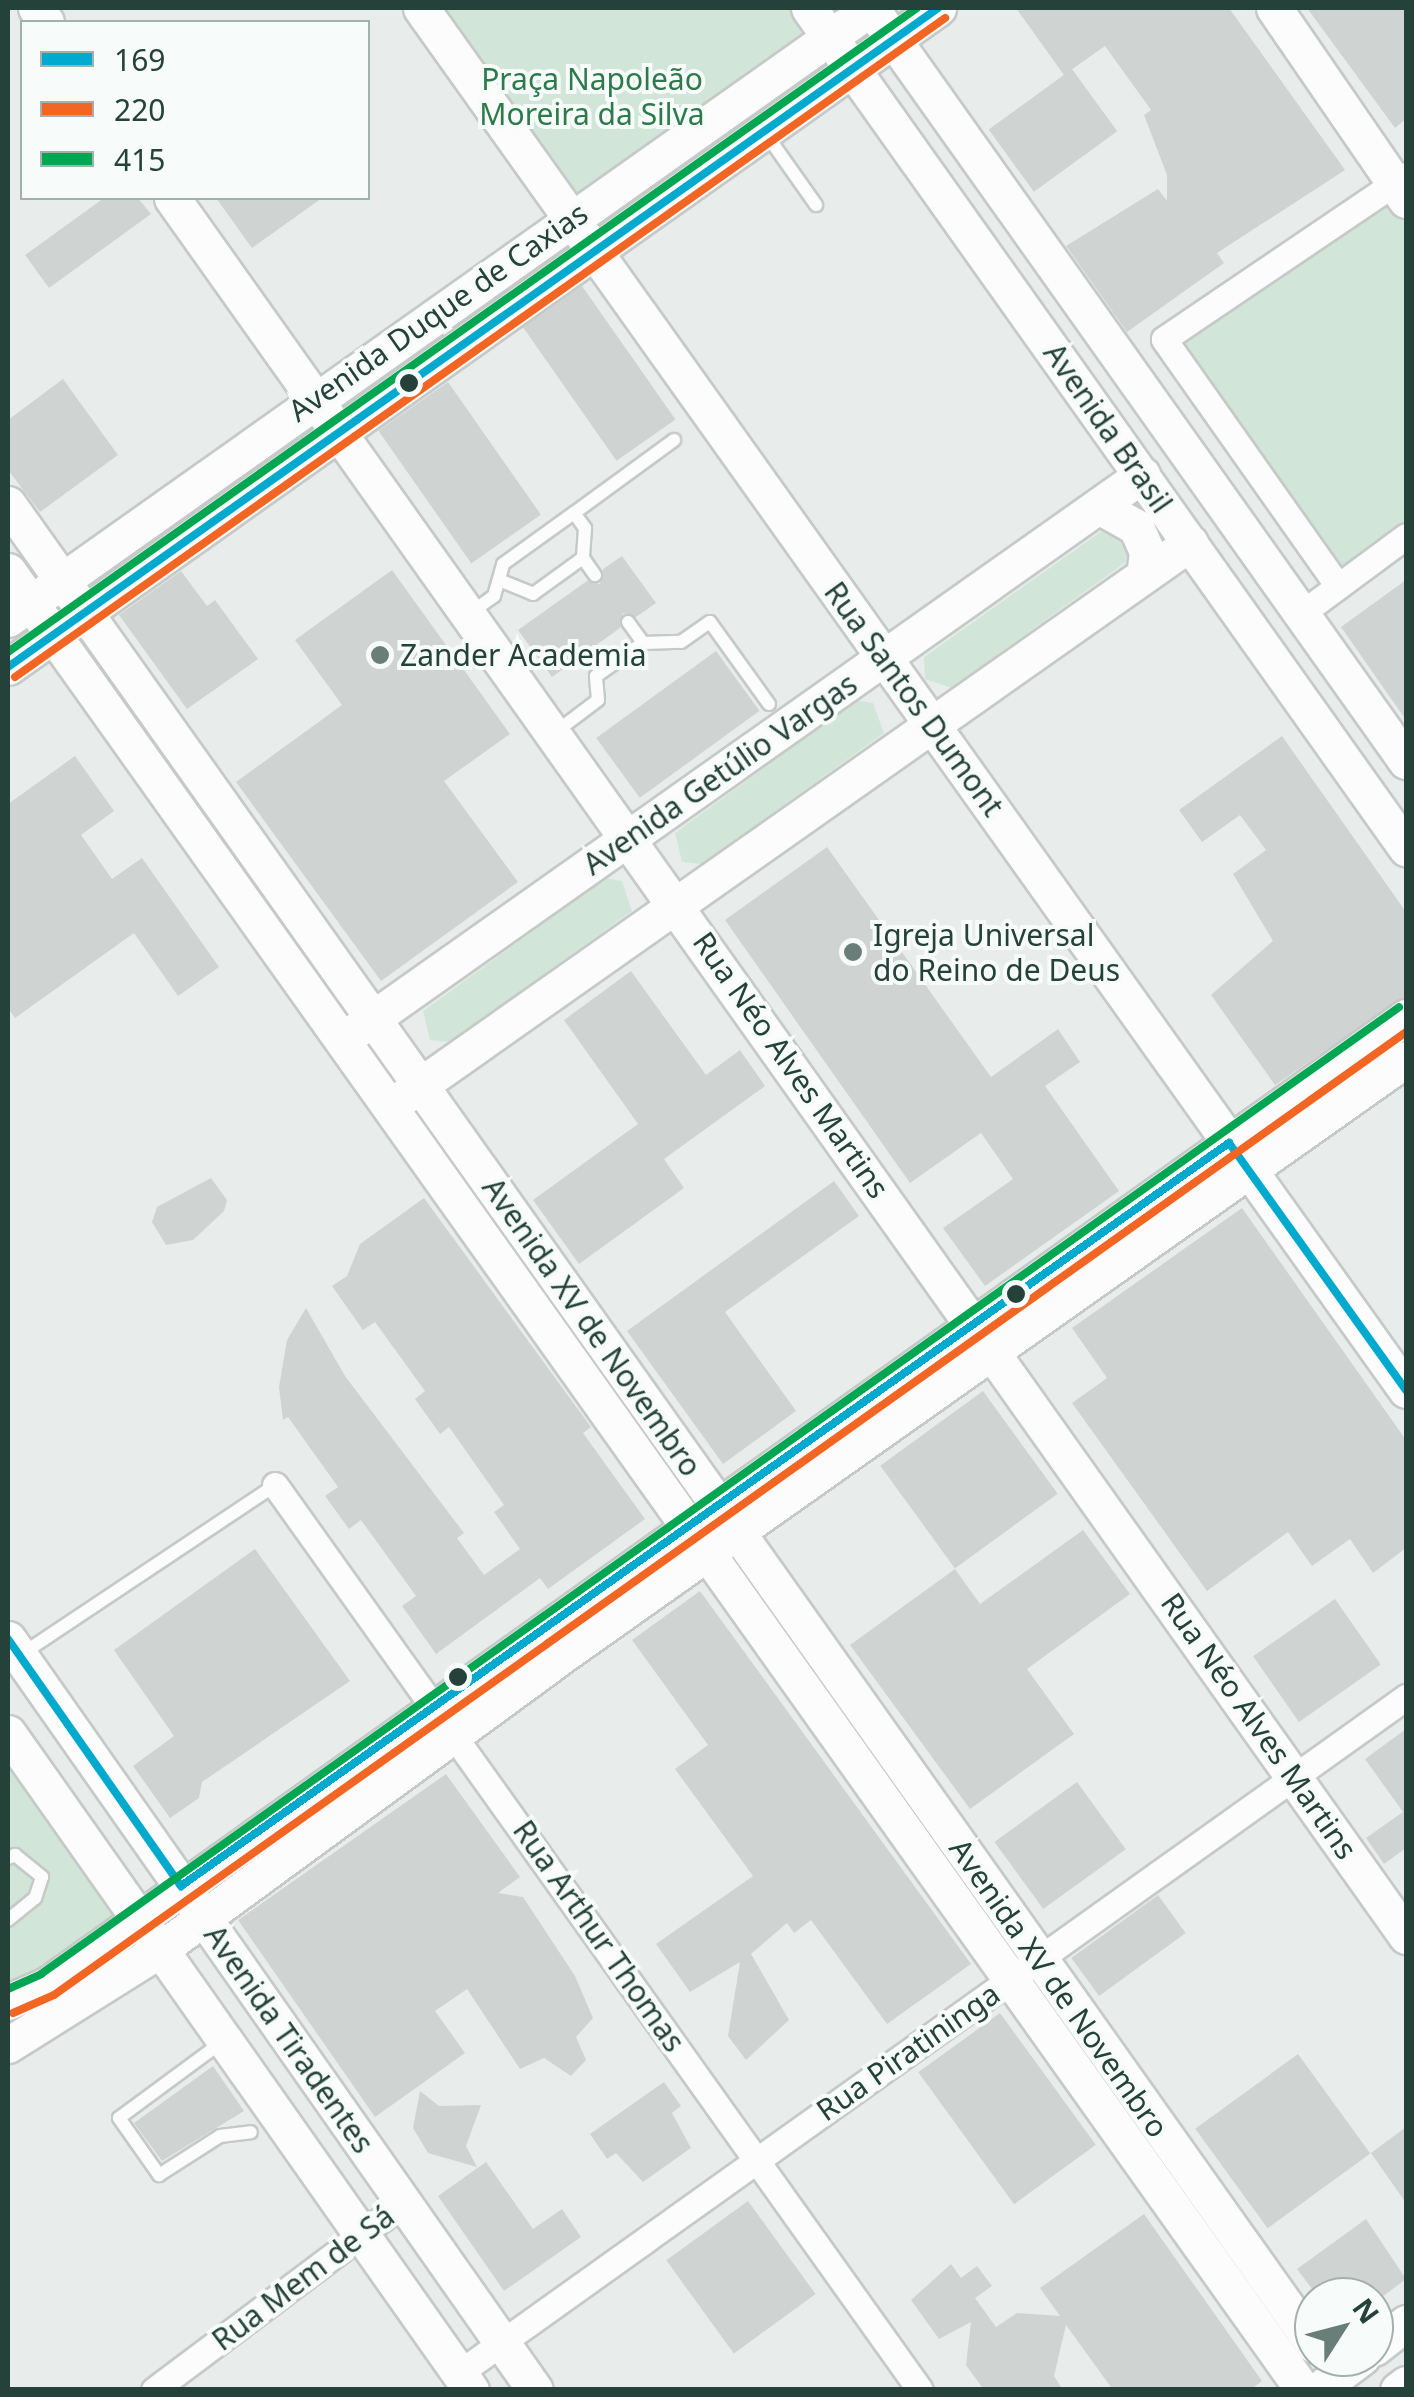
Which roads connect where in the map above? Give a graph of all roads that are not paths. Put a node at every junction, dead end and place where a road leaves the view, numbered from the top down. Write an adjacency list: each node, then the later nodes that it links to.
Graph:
1 (421, 8): 14 (main road, Rua Santos Dumont)
2 (809, 8): 6 (main road, Avenida Brasil)
3 (871, 8): 6 (main road, Avenida Duque de Caxias); 7 (main road, Avenida Brasil)
4 (938, 8): 7 (main road, Avenida Duque de Caxias)
5 (1274, 8): 11 (main road)
6 (830, 37): 8 (main road, Avenida Brasil); 10 (main road, Avenida Duque de Caxias)
7 (895, 40): 8 (main road, Avenida Duque de Caxias); 38 (main road, Avenida Brasil)
8 (853, 70): 9 (main road, Avenida Duque de Caxias); 21 (main road, Avenida Brasil)
9 (759, 135): 10 (main road); 13 (lane); 15 (main road, Avenida Duque de Caxias)
10 (678, 144): 14 (main road, Avenida Duque de Caxias)
11 (1402, 185): 35 (street)
12 (173, 200): 18 (main road, Rua Néo Alves Martins)
13 (816, 205)
14 (571, 221): 15 (main road, Rua Santos Dumont); 16 (main road, Avenida Duque de Caxias)
15 (592, 251): 17 (main road, Avenida Duque de Caxias); 43 (main road, Rua Santos Dumont)
16 (458, 298): 17 (main road); 18 (main road, Avenida Duque de Caxias)
17 (434, 364): 19 (main road, Avenida Duque de Caxias)
18 (315, 398): 19 (main road, Rua Néo Alves Martins); 23 (main road, Avenida Duque de Caxias)
19 (339, 431): 22 (main road, Avenida Duque de Caxias); 39 (main road, Rua Néo Alves Martins)
20 (674, 440): 26 (lane)
21 (1142, 475): 25 (main road, Avenida Getúlio Vargas); 28 (main road, Avenida Brasil)
22 (240, 502): 23 (main road); 37 (main road, Avenida Duque de Caxias)
23 (169, 503): 33 (main road, Avenida Duque de Caxias)
24 (8, 504): 33 (main road, Avenida XV de Novembro)
25 (1099, 506): 32 (main road); 43 (main road, Avenida Getúlio Vargas)
26 (574, 512): 29 (lane); 34 (lane)
27 (1406, 536): 35 (street)
28 (1190, 543): 32 (main road); 50 (main road, Avenida Brasil)
29 (582, 558): 31 (lane); 34 (lane)
30 (8, 571): 36 (main road, Avenida XV de Novembro)
31 (595, 575)
32 (1144, 575): 46 (main road)
33 (62, 580): 36 (main road, Avenida Duque de Caxias); 37 (main road, Avenida XV de Novembro)
34 (499, 580): 39 (lane)
35 (1338, 586): 38 (street)
36 (19, 611): 41 (main road, Avenida XV de Novembro)
37 (84, 613): 41 (main road, Avenida Duque de Caxias); 53 (main road, Avenida XV de Novembro)
38 (1302, 613): 48 (main road, Avenida Brasil)
39 (469, 614): 47 (main road, Rua Néo Alves Martins)
40 (628, 622): 42 (lane)
41 (53, 635): 44 (main road, Avenida Duque de Caxias); 53 (main road, Avenida XV de Novembro)
42 (643, 643): 45 (lane); 47 (lane)
43 (884, 658): 46 (main road, Rua Santos Dumont); 49 (main road, Avenida Getúlio Vargas)
44 (8, 667)
45 (769, 704)
46 (933, 724): 51 (main road); 57 (main road, Rua Santos Dumont)
47 (555, 733): 49 (main road, Rua Néo Alves Martins)
48 (1406, 761)
49 (630, 838): 51 (main road, Rua Néo Alves Martins); 53 (main road, Avenida Getúlio Vargas)
50 (1406, 848)
51 (677, 905): 56 (main road); 60 (main road, Rua Néo Alves Martins)
52 (1406, 1018): 54 (main road)
53 (360, 1028): 56 (main road, Avenida XV de Novembro)
54 (1354, 1056): 55 (main road); 57 (main road)
55 (1406, 1056): 57 (main road)
56 (406, 1094): 66 (main road, Avenida XV de Novembro)
57 (1239, 1157): 58 (main road); 59 (main road); 62 (main road, Rua Santos Dumont)
58 (1115, 1224): 59 (main road); 60 (main road)
59 (1091, 1282): 61 (main road)
60 (973, 1323): 61 (main road, Rua Néo Alves Martins); 63 (main road)
61 (994, 1352): 64 (main road); 74 (main road, Rua Néo Alves Martins)
62 (1406, 1390)
63 (841, 1420): 64 (main road); 66 (main road)
64 (890, 1425): 66 (main road)
65 (276, 1485): 68 (lane); 71 (street, Rua Arthur Thomas)
66 (715, 1529): 67 (main road); 69 (main road); 84 (main road, Avenida XV de Novembro)
67 (580, 1607): 69 (main road); 71 (main road)
68 (11, 1653): 78 (main road, Avenida Tiradentes)
69 (554, 1661): 73 (main road)
70 (1406, 1697): 74 (street, Rua Piratininga)
71 (437, 1705): 73 (street, Rua Arthur Thomas); 76 (main road)
72 (8, 1734): 80 (main road, Avenida Tiradentes)
73 (458, 1734): 75 (main road); 89 (street, Rua Arthur Thomas)
74 (1295, 1776): 82 (main road, Rua Néo Alves Martins); 84 (street, Rua Piratininga)
75 (352, 1808): 76 (main road); 79 (main road)
76 (286, 1812): 78 (main road)
77 (8, 1858): 81 (lane)
78 (181, 1886): 79 (main road, Avenida Tiradentes); 80 (main road)
79 (203, 1916): 83 (main road); 90 (main road, Avenida Tiradentes)
80 (140, 1918): 83 (main road, Avenida Tiradentes); 85 (main road)
81 (8, 1920)
82 (1406, 1936)
83 (161, 1949): 86 (main road, Avenida Tiradentes); 87 (main road)
84 (1025, 1969): 89 (street, Rua Piratininga); 92 (main road, Avenida XV de Novembro); 99 (main road, Avenida XV de Novembro)
85 (8, 2002)
86 (224, 2041): 88 (lane); 91 (main road, Avenida Tiradentes)
87 (14, 2046)
88 (252, 2132)
89 (757, 2160): 93 (street, Rua Piratininga); 98 (street, Rua Arthur Thomas)
90 (404, 2202): 91 (street, Rua Mem de Sá); 93 (main road, Avenida Tiradentes)
91 (361, 2233): 94 (main road, Avenida Tiradentes); 96 (street, Rua Mem de Sá)
92 (1294, 2320)
93 (502, 2342): 94 (street, Rua Piratininga); 97 (main road, Avenida Tiradentes)
94 (465, 2381)
95 (1406, 2384): 100 (main road)
96 (154, 2390)
97 (536, 2390)
98 (920, 2390)
99 (1303, 2390)
100 (1398, 2390)

